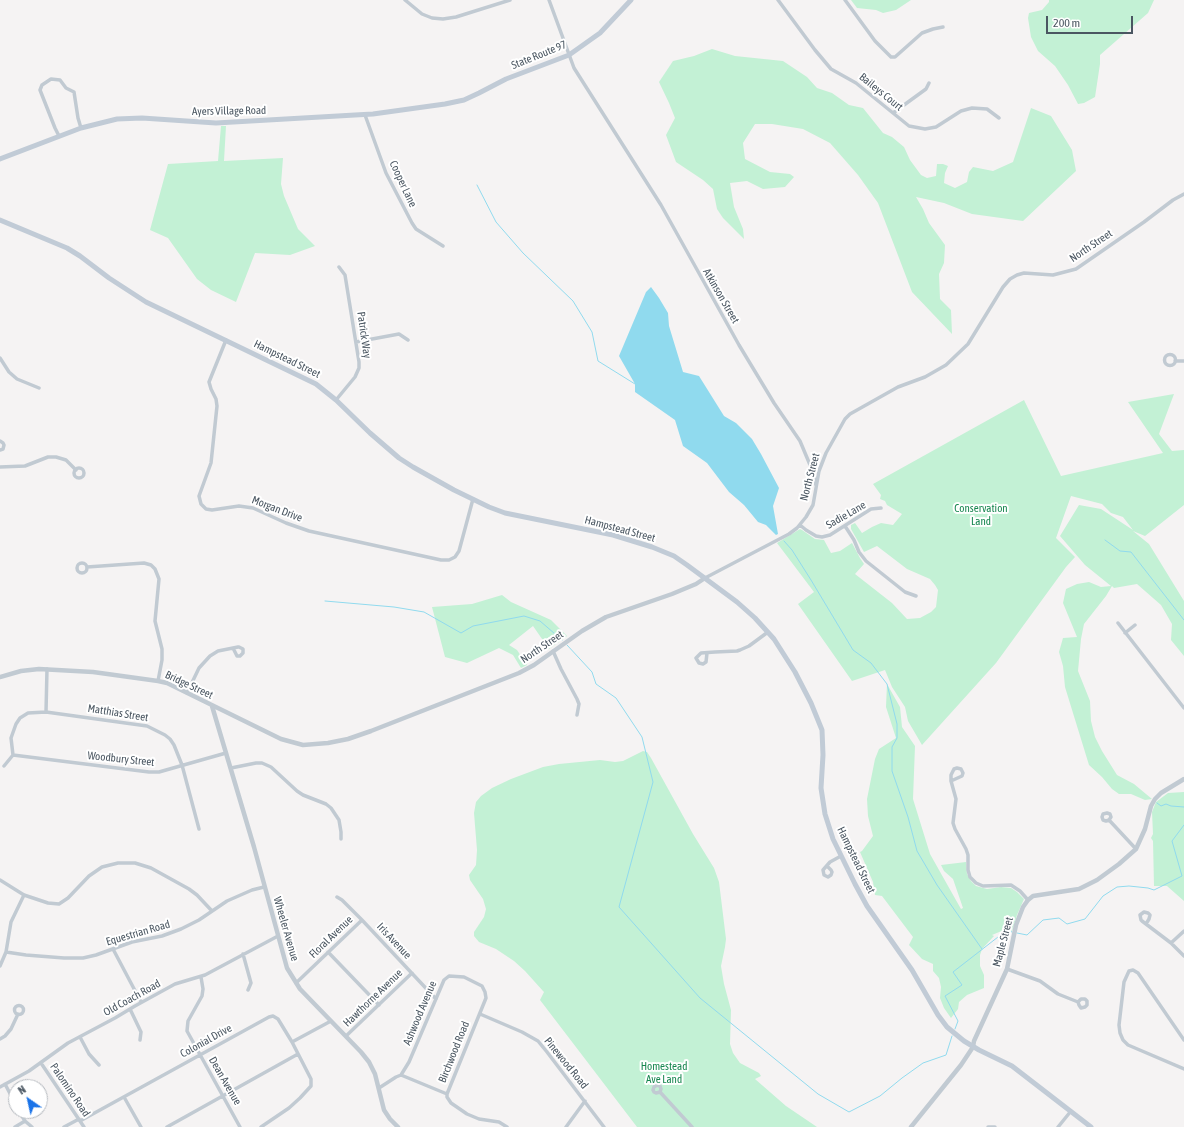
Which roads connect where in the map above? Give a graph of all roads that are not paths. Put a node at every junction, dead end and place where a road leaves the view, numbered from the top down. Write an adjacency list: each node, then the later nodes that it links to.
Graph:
1 (405, 0): 2 (street)
2 (510, 0)
3 (549, 0): 8 (street, Atkinson Street)
4 (631, 0): 8 (main road, State Route 97)
5 (778, 0): 11 (street, Baileys Court)
6 (845, 0): 7 (street)
7 (943, 27)
8 (569, 55): 10 (main road, State Route 97); 33 (street, Atkinson Street)
9 (929, 83): 11 (street)
10 (464, 100): 12 (main road, Ayers Village Road)
11 (893, 113): 13 (street, Baileys Court)
12 (365, 115): 14 (main road, Ayers Village Road); 19 (street, Cooper Lane)
13 (998, 118)
14 (82, 128): 15 (main road, Ayers Village Road); 15 (street)
15 (59, 136): 16 (main road, Ayers Village Road)
16 (0, 159)
17 (1184, 194): 33 (street, North Street)
18 (0, 220): 21 (main road, Hampstead Street)
19 (443, 246)
20 (339, 267): 23 (street, Patrick Way)
21 (226, 340): 28 (main road, Hampstead Street); 34 (street, Morgan Drive)
22 (408, 340): 23 (street)
23 (356, 342): 28 (street, Patrick Way)
24 (0, 358): 27 (street)
25 (1175, 361): 26 (street)
26 (1184, 362)
27 (39, 388)
28 (336, 400): 34 (main road, Hampstead Street)
29 (0, 441): 30 (street)
30 (0, 450)
31 (0, 466): 32 (street)
32 (76, 470)
33 (816, 485): 36 (street, North Street)
34 (473, 499): 39 (main road, Hampstead Street)
35 (880, 508): 37 (street, Sadie Lane)
36 (800, 525): 37 (street, Sadie Lane); 39 (street, North Street)
37 (844, 526): 40 (street)
38 (88, 567): 50 (street)
39 (705, 578): 43 (main road, Hampstead Street); 46 (street, North Street)
40 (916, 596)
41 (1118, 623): 44 (street)
42 (1135, 625): 44 (street)
43 (768, 632): 47 (street); 68 (main road, Hampstead Street)
44 (1125, 633): 53 (street)
45 (233, 648): 51 (street)
46 (553, 651): 55 (street); 56 (street, North Street)
47 (707, 653)
48 (48, 669): 49 (street, Bridge Street); 50 (street, Bridge Street); 54 (street)
49 (0, 678)
50 (158, 681): 51 (street, Bridge Street)
51 (187, 693): 52 (street, Bridge Street)
52 (212, 706): 56 (street, Bridge Street); 57 (street, Wheeler Avenue)
53 (1184, 708)
54 (46, 712): 58 (street, Matthias Street); 59 (street, Matthias Street)
55 (577, 715)
56 (339, 741)
57 (226, 753): 59 (street, Woodbury Street); 61 (street, Wheeler Avenue)
58 (12, 755): 59 (street, Woodbury Street); 60 (street)
59 (182, 765): 65 (street, Matthias Street)
60 (4, 766)
61 (231, 768): 66 (street); 71 (street, Wheeler Avenue)
62 (1184, 779): 67 (street)
63 (951, 781): 74 (street)
64 (1109, 820): 67 (street)
65 (199, 829)
66 (341, 839)
67 (1136, 849): 74 (street)
68 (841, 856): 69 (street); 107 (main road, Hampstead Street)
69 (827, 866)
70 (0, 880): 72 (street)
71 (264, 886): 75 (street, Equestrian Road); 79 (street, Wheeler Avenue)
72 (24, 895): 75 (street); 82 (street)
73 (337, 897): 76 (street, Iris Avenue)
74 (1028, 900): 87 (street, Maple Street)
75 (212, 911): 81 (street, Equestrian Road)
76 (362, 920): 83 (street, Floral Avenue); 88 (street, Iris Avenue)
77 (1146, 924): 80 (street)
78 (1184, 931): 80 (street)
79 (278, 936): 84 (street, Old Coach Road); 90 (street, Wheeler Avenue)
80 (1171, 943): 85 (street)
81 (113, 949): 82 (street, Equestrian Road); 94 (street)
82 (6, 952): 86 (street)
83 (328, 952): 90 (street, Floral Avenue); 96 (street)
84 (243, 954): 89 (street, Old Coach Road); 91 (street)
85 (1184, 956)
86 (0, 966)
87 (1007, 969): 95 (street); 107 (street, Maple Street)
88 (412, 973): 93 (street, Iris Avenue); 96 (street, Hawthorne Avenue)
89 (201, 977): 94 (street, Old Coach Road); 109 (street, Dean Avenue)
90 (296, 983): 100 (street, Wheeler Avenue)
91 (248, 990)
92 (485, 992): 93 (street, Ashwood Avenue); 99 (street, Birchwood Road)
93 (436, 998): 113 (street, Ashwood Avenue)
94 (142, 1002): 97 (street, Old Coach Road)
95 (1078, 1002)
96 (379, 1005): 102 (street, Hawthorne Avenue)
97 (130, 1009): 101 (street, Old Coach Road); 104 (street)
98 (18, 1014): 103 (street)
99 (480, 1014): 119 (street, Birchwood Road); 122 (street, Pinewood Road)
100 (331, 1021): 102 (street, Wheeler Avenue); 106 (street)
101 (80, 1036): 110 (street, Old Coach Road); 111 (street)
102 (346, 1036): 116 (street, Wheeler Avenue)
103 (0, 1039)
104 (140, 1040)
105 (1184, 1040): 112 (street)
106 (292, 1042): 108 (street, Colonial Drive); 109 (street, Colonial Drive)
107 (973, 1047): 123 (main road, Hampstead Street); 139 (street, Maple Street)
108 (298, 1054): 121 (street); 133 (street, Colonial Drive)
109 (200, 1055): 120 (street, Colonial Drive); 121 (street, Dean Avenue)
110 (41, 1063): 114 (street, Old Coach Road); 124 (street, Palomino Road)
111 (99, 1065)
112 (1184, 1069)
113 (401, 1075): 116 (street); 119 (street, Birchwood Road)
114 (5, 1084): 115 (street, Old Coach Road); 117 (street)
115 (0, 1087)
116 (379, 1088): 134 (street, Wheeler Avenue)
117 (8, 1090)
118 (660, 1092): 138 (street)
119 (447, 1094): 135 (street)
120 (124, 1096): 124 (street, Colonial Drive); 130 (street)
121 (223, 1096): 131 (street); 132 (street, Dean Avenue)
122 (585, 1101): 136 (street); 137 (street, Pinewood Road)
123 (1071, 1111): 142 (street); 143 (main road, Hampstead Street)
124 (79, 1120): 128 (street, Colonial Drive); 129 (street, Palomino Road)
125 (25, 1121): 126 (street); 127 (street)
126 (15, 1127)
127 (32, 1127)
128 (64, 1127)
129 (84, 1127)
130 (141, 1127)
131 (167, 1127)
132 (240, 1127)
133 (261, 1127)
134 (398, 1127)
135 (507, 1127)
136 (566, 1127)
137 (604, 1127)
138 (692, 1127)
139 (911, 1127)
140 (988, 1127): 141 (street)
141 (995, 1127)
142 (1058, 1127)
143 (1091, 1127)

